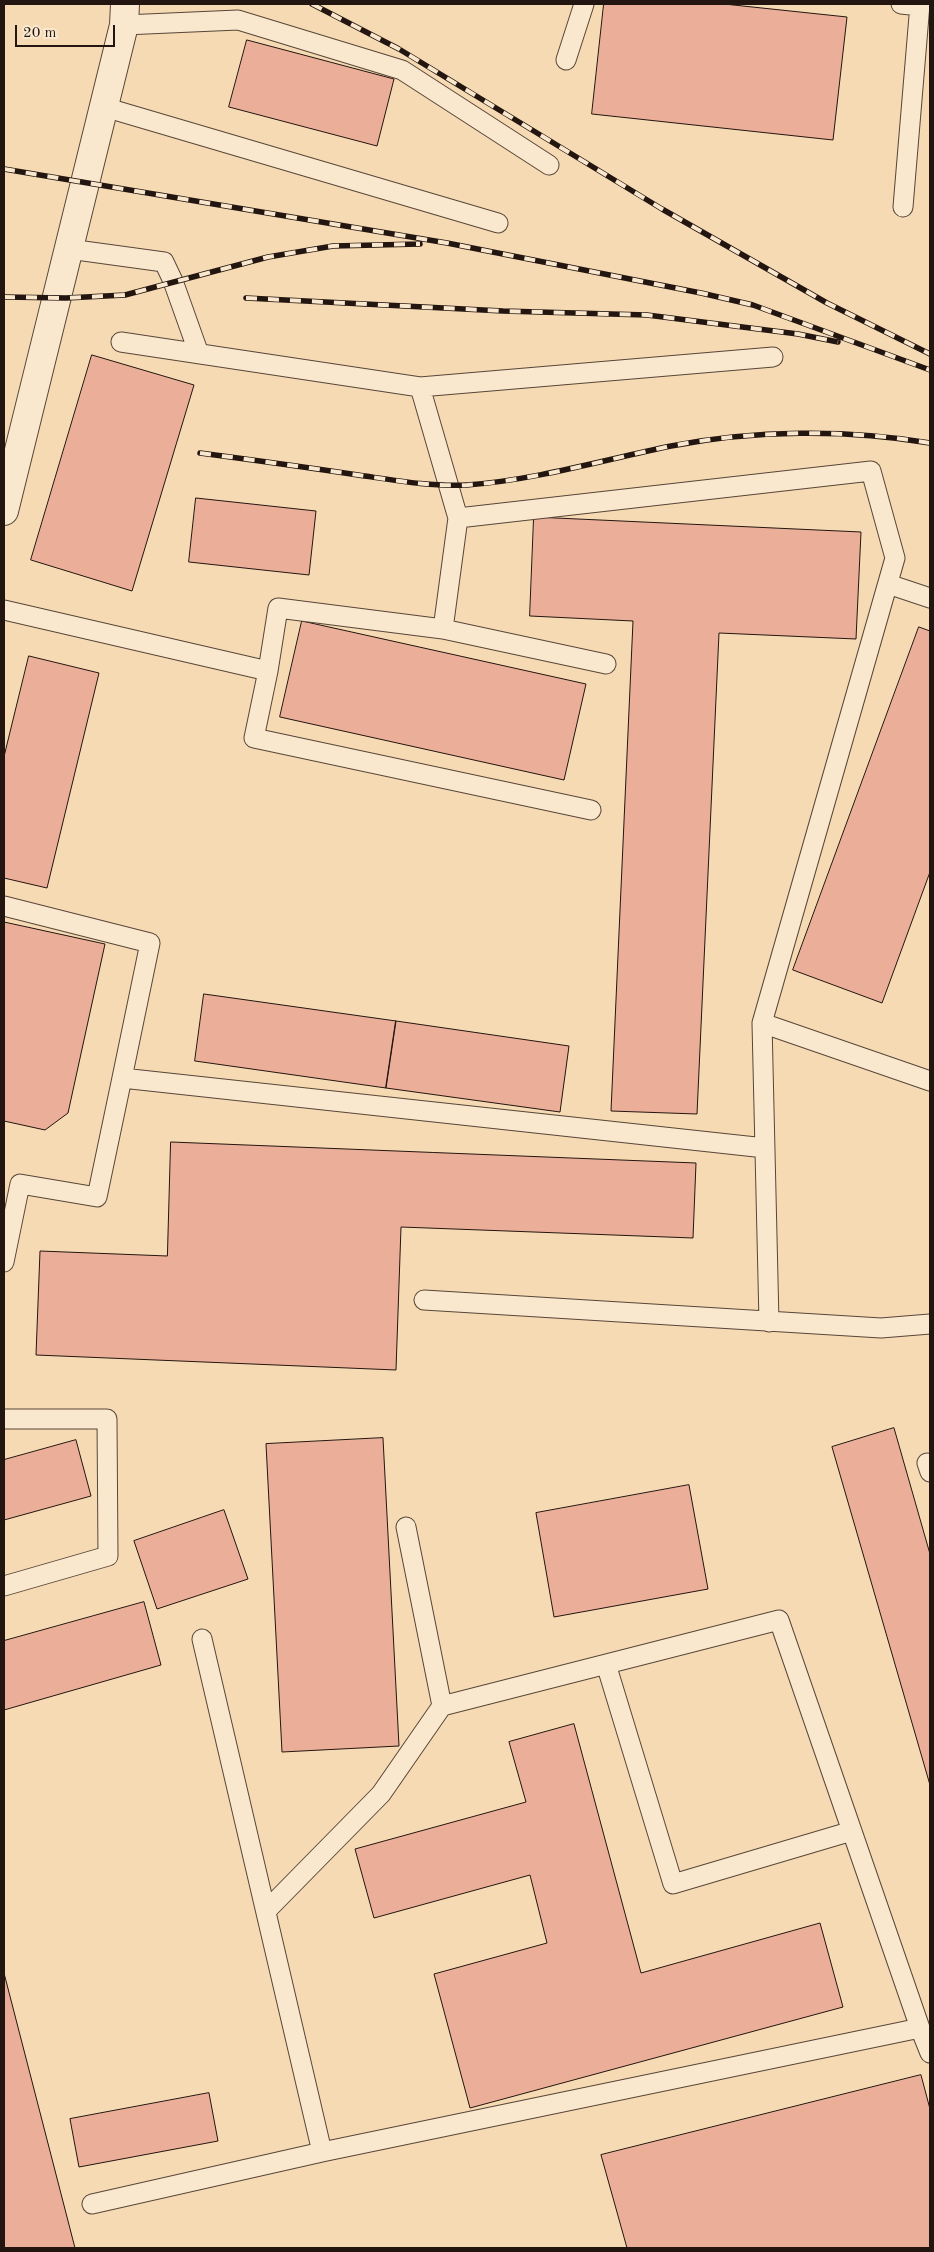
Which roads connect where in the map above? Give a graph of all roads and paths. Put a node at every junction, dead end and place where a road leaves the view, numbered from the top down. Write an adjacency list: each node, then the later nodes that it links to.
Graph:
1 (584, 4): 5 (lane)
2 (901, 4): 3 (lane)
3 (920, 5): 8 (lane)
4 (124, 14): 6 (street); 7 (lane)
5 (566, 60)
6 (104, 107): 9 (lane); 10 (street)
7 (549, 165)
8 (902, 207)
9 (498, 223)
10 (69, 249): 12 (lane); 15 (street)
11 (122, 342): 12 (lane)
12 (199, 354): 14 (lane)
13 (772, 357): 14 (lane)
14 (420, 387): 16 (lane)
15 (4, 511)
16 (458, 518): 17 (lane); 20 (lane)
17 (888, 584): 18 (lane); 25 (lane)
18 (930, 598)
19 (4, 610): 22 (lane)
20 (443, 629): 21 (lane); 22 (lane)
21 (606, 664)
22 (268, 671): 23 (lane)
23 (591, 810)
24 (4, 906): 26 (lane)
25 (762, 1023): 27 (lane); 28 (lane)
26 (122, 1078): 28 (lane); 29 (lane)
27 (930, 1081)
28 (765, 1148): 31 (lane)
29 (4, 1262)
30 (424, 1300): 31 (lane)
31 (770, 1322): 32 (lane)
32 (930, 1324)
33 (4, 1419): 35 (lane)
34 (406, 1527): 38 (lane)
35 (4, 1586)
36 (202, 1639): 40 (lane)
37 (606, 1664): 38 (lane); 39 (lane); 39 (lane)
38 (442, 1706): 40 (lane)
39 (852, 1831): 41 (lane)
40 (266, 1911): 43 (lane)
41 (920, 2028): 42 (lane); 43 (lane)
42 (930, 2053)
43 (322, 2152): 44 (lane)
44 (92, 2204)

